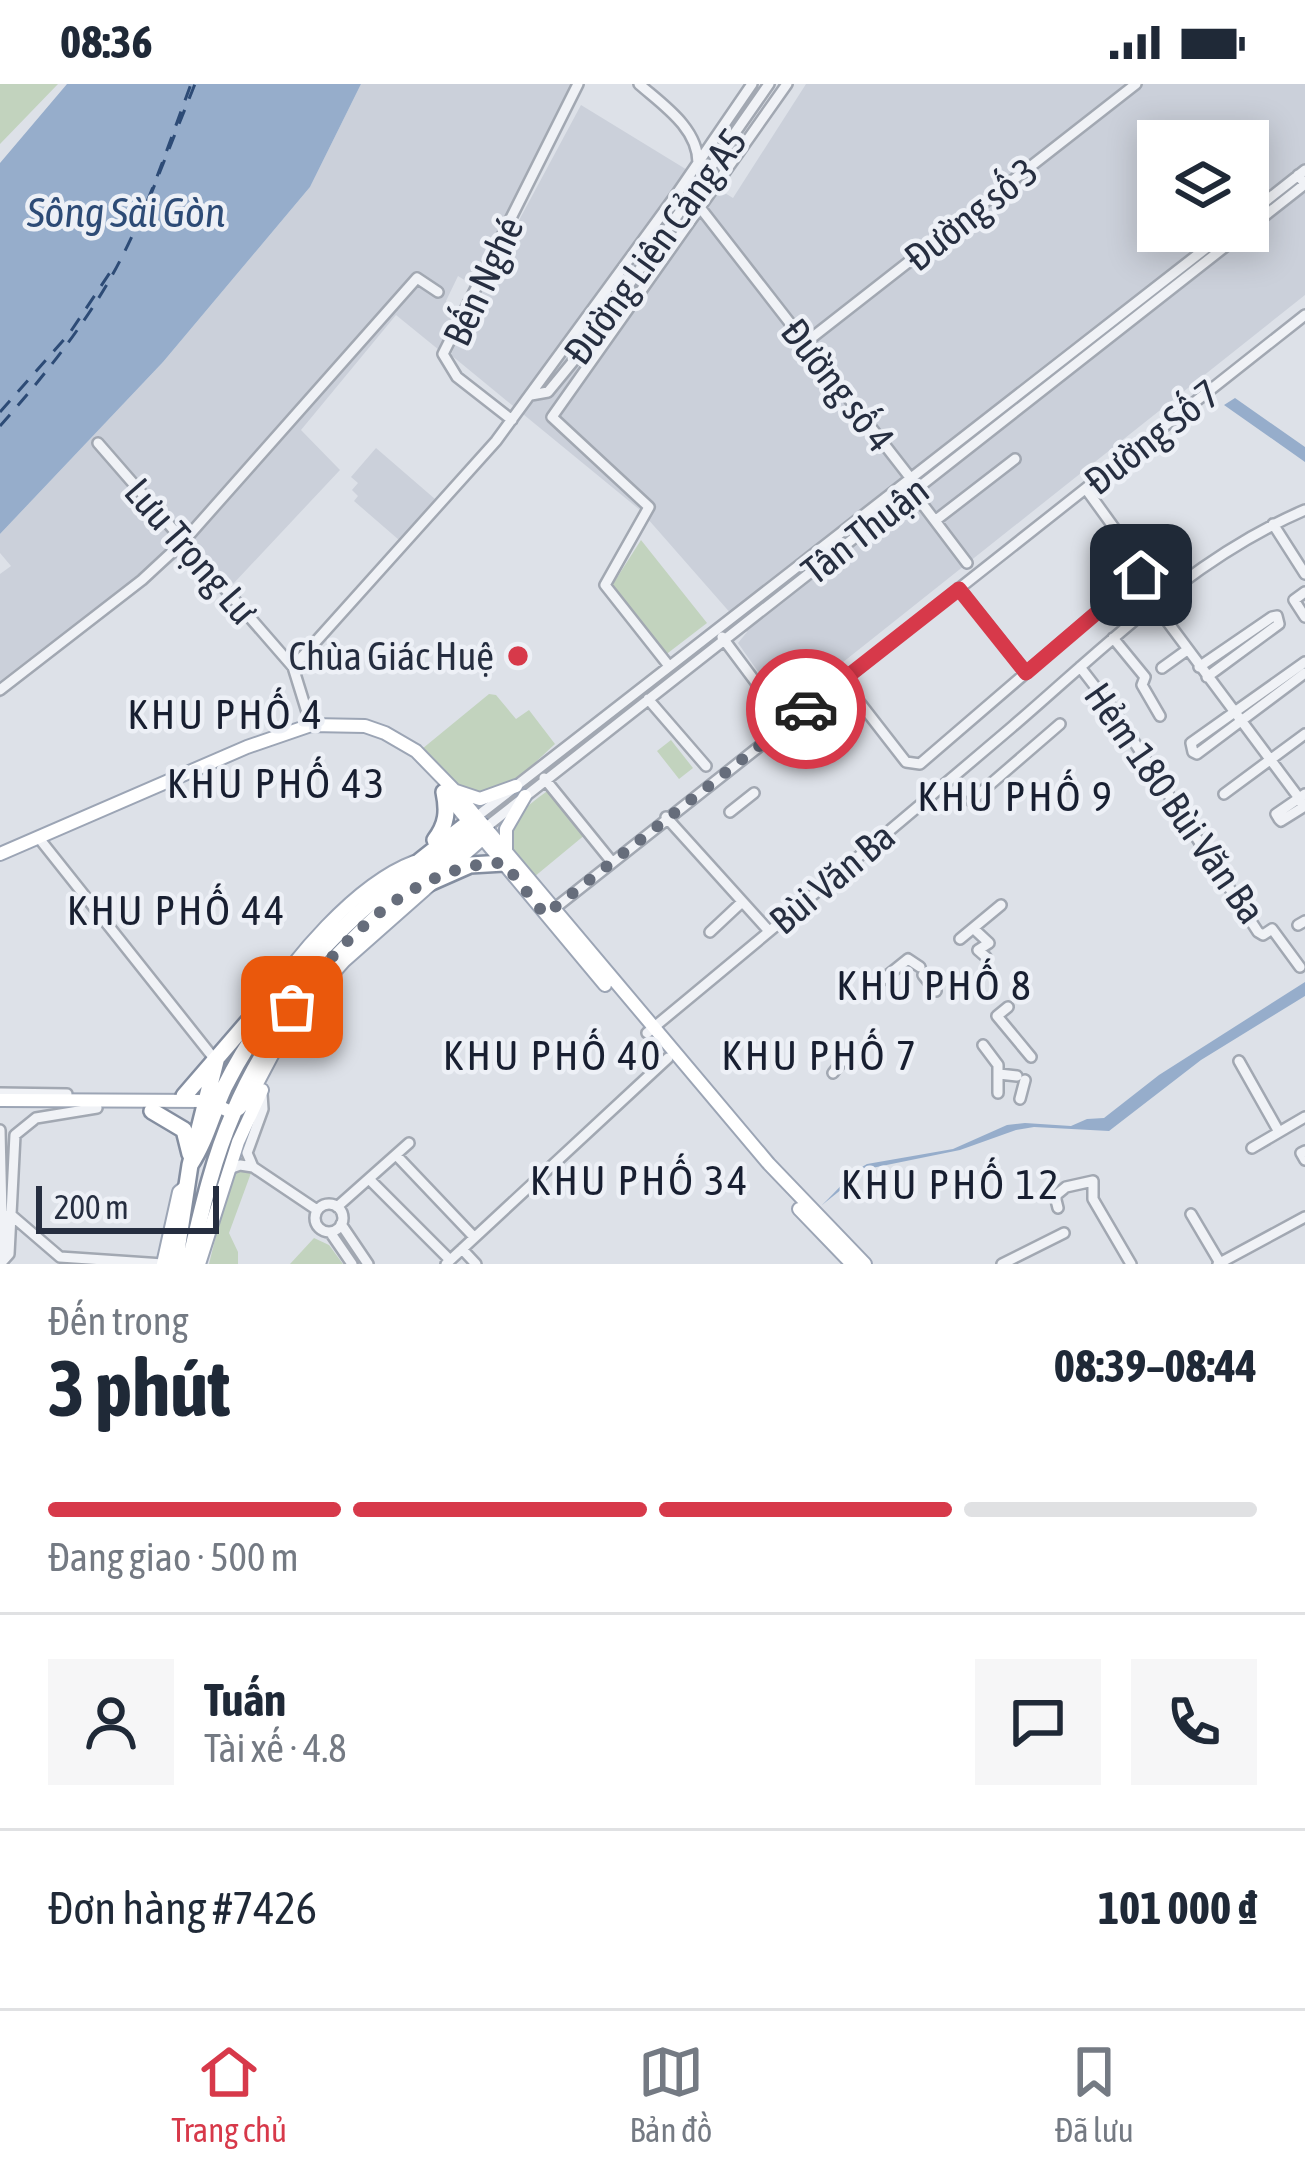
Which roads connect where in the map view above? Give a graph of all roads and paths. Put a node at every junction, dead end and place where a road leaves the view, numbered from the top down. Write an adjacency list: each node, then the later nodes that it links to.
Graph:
1 (578, 84): 22 (street, Bến Nghé)
2 (639, 84): 7 (street)
3 (752, 84): 7 (street, Đường Liên Cảng A5)
4 (769, 84): 11 (street, Đường Liên Cảng A5)
5 (787, 84): 13 (street)
6 (1136, 84): 20 (street, Đường số 3)
7 (698, 163): 9 (street, Đường Liên Cảng A5)
8 (1303, 176): 10 (street, Tân Thuận); 12 (street, Tân Thuận)
9 (676, 195): 11 (street); 16 (street, Đường Liên Cảng A5)
10 (1269, 200)
11 (689, 204): 17 (street, Đường Liên Cảng A5)
12 (1269, 209)
13 (702, 210): 20 (street, Đường số 4); 43 (street)
14 (1202, 252): 23 (street, Tân Thuận)
15 (1218, 252): 23 (street, Tân Thuận)
16 (612, 281): 17 (street); 21 (street, Đường Liên Cảng A5)
17 (626, 291): 21 (street, Đường Liên Cảng A5)
18 (439, 292): 32 (street)
19 (1305, 315): 27 (street, Đường Số 7)
20 (806, 344): 26 (street, Đường số 4)
21 (531, 395): 22 (street, Đường Liên Cảng A5)
22 (512, 420): 46 (street)
23 (994, 422): 26 (street, Tân Thuận); 28 (street, Tân Thuận)
24 (98, 442): 32 (street, Lưu Trọng Lư)
25 (1015, 458): 30 (street)
26 (912, 479): 28 (street, Đường số 4); 39 (street, Tân Thuận)
27 (1086, 489): 35 (street, Đường Số 7); 48 (street)
28 (914, 493): 30 (street, Đường số 4); 39 (street, Tân Thuận)
29 (1305, 510): 31 (street, Bùi Văn Ba)
30 (939, 518): 33 (street, Đường số 4)
31 (1274, 524): 34 (street); 37 (street, Bùi Văn Ba)
32 (183, 542): 46 (street, Lưu Trọng Lư); 52 (street)
33 (967, 563)
34 (1305, 574)
35 (959, 589): 48 (street); 51 (street, Đường Số 7)
36 (1305, 592): 38 (street)
37 (1155, 605): 40 (street, Bùi Văn Ba); 41 (street)
38 (1305, 617)
39 (720, 635): 43 (street, Tân Thuận); 58 (street)
40 (1113, 638): 44 (street, Bùi Văn Ba); 55 (street)
41 (1187, 650): 45 (street); 47 (street)
42 (1305, 662): 54 (street)
43 (678, 665): 53 (street, Tân Thuận); 65 (street, Tân Thuận)
44 (1080, 667): 56 (street, Bùi Văn Ba); 93 (street, Hẻm 180 Bùi Văn Ba)
45 (1199, 667): 50 (street); 50 (street)
46 (293, 668): 60 (street, Lưu Trọng Lư)
47 (1162, 668)
48 (1026, 673): 51 (street)
49 (1305, 673): 57 (street)
50 (1207, 677): 54 (street)
51 (843, 680): 58 (street, Đường Số 7)
52 (0, 690)
53 (648, 699): 64 (street); 66 (street, Tân Thuận)
54 (1232, 711): 57 (street); 57 (street)
55 (1160, 716)
56 (1018, 721): 62 (street); 89 (street, Bùi Văn Ba)
57 (1241, 722): 63 (street)
58 (787, 724): 74 (street, Đường Số 7)
59 (1060, 724): 62 (street)
60 (311, 729): 67 (main road); 76 (main road)
61 (1305, 734): 63 (street)
62 (1037, 744): 72 (street)
63 (1271, 760): 70 (street); 71 (street)
64 (706, 766)
65 (536, 770): 66 (street); 68 (street, Tân Thuận)
66 (545, 781): 68 (street, Tân Thuận); 81 (street)
67 (449, 791): 68 (main road); 75 (main road); 79 (highway)
68 (521, 791): 75 (street, Tân Thuận); 80 (main road)
69 (754, 793): 73 (street)
70 (1224, 794)
71 (1303, 800)
72 (971, 801)
73 (730, 812)
74 (666, 817): 81 (street, Đường Số 7); 84 (street)
75 (478, 828): 79 (highway); 80 (main road); 82 (main road); 83 (highway)
76 (58, 832): 77 (main road); 78 (main road)
77 (42, 842): 78 (main road); 104 (street)
78 (0, 857)
79 (420, 858): 98 (highway)
80 (505, 858): 82 (highway); 86 (main road)
81 (612, 862): 86 (street, Đường Số 7)
82 (437, 879): 83 (highway); 87 (main road)
83 (396, 902): 87 (highway); 97 (highway)
84 (742, 902): 89 (street); 90 (street)
85 (1001, 905): 88 (street)
86 (549, 913): 99 (main road)
87 (389, 920): 97 (main road)
88 (974, 929): 91 (street); 92 (street)
89 (769, 931): 99 (street, Bùi Văn Ba)
90 (710, 932)
91 (960, 939)
92 (986, 957)
93 (1300, 967)
94 (877, 984): 95 (street)
95 (936, 991)
96 (1009, 1007): 101 (street)
97 (291, 1015): 108 (highway)
98 (261, 1017): 104 (highway); 112 (highway)
99 (650, 1030): 102 (main road); 123 (main road)
100 (983, 1045): 107 (street)
101 (1031, 1057)
102 (668, 1058): 123 (main road); 136 (street)
103 (844, 1059): 106 (street)
104 (216, 1061): 112 (highway)
105 (1240, 1061): 116 (street)
106 (832, 1073)
107 (999, 1074): 109 (street); 110 (street)
108 (258, 1078): 112 (highway); 122 (street); 126 (main road)
109 (998, 1093)
110 (1020, 1099)
111 (0, 1100): 112 (main road); 113 (main road)
112 (209, 1103): 114 (main road); 121 (highway); 126 (highway)
113 (97, 1108): 114 (main road); 130 (street)
114 (152, 1111): 121 (highway)
115 (1305, 1117): 116 (street)
116 (1280, 1132): 119 (street)
117 (1, 1136): 139 (street)
118 (409, 1143): 120 (street)
119 (1252, 1148)
120 (396, 1155): 124 (street); 136 (street)
121 (190, 1165): 125 (highway)
122 (253, 1167): 126 (street); 129 (street)
123 (766, 1167): 149 (main road); 150 (main road)
124 (369, 1179): 127 (street); 140 (street)
125 (186, 1186): 142 (main road); 143 (highway)
126 (218, 1187): 144 (highway); 145 (main road)
127 (338, 1207): 129 (street); 133 (street)
128 (1058, 1208): 152 (street)
129 (317, 1210): 134 (street)
130 (10, 1214): 139 (street); 142 (street)
131 (1191, 1214): 141 (street)
132 (1305, 1216): 138 (street)
133 (341, 1224): 134 (street); 147 (street)
134 (330, 1232): 146 (street)
135 (1064, 1232): 151 (street)
136 (474, 1237): 137 (street)
137 (462, 1249): 140 (street); 148 (street)
138 (1243, 1250): 141 (street); 153 (street)
139 (1, 1261)
140 (448, 1262)
141 (1219, 1263)
142 (163, 1264)
143 (175, 1264)
144 (189, 1264)
145 (199, 1264)
146 (352, 1264)
147 (368, 1264)
148 (476, 1264)
149 (853, 1264)
150 (866, 1264)
151 (1002, 1264)
152 (1131, 1264)
153 (1250, 1264)

